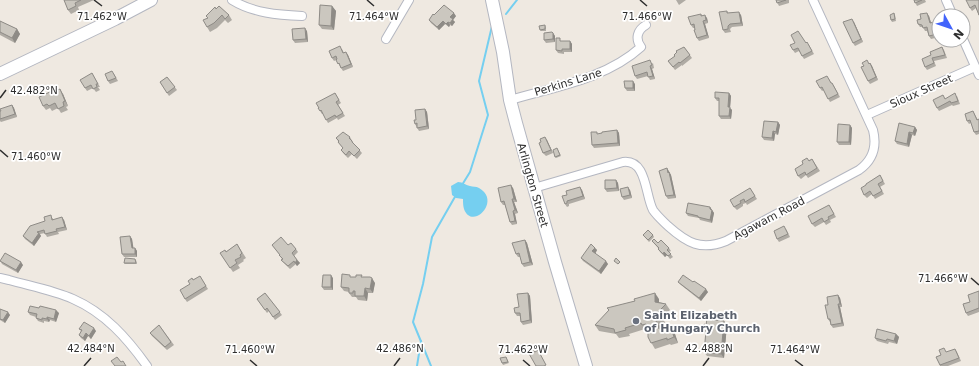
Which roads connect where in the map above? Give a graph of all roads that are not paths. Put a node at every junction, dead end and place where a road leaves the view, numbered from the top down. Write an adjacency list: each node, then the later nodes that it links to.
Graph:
1 (151, 0): 11 (street)
2 (232, 0): 6 (street)
3 (409, 0): 8 (street)
4 (492, 0): 13 (street, Arlington Street)
5 (813, 0): 14 (street, Agawam Road)
6 (302, 16)
7 (646, 25): 13 (street, Perkins Lane)
8 (386, 39)
9 (967, 48): 10 (street)
10 (975, 67): 12 (street); 14 (street, Sioux Street)
11 (0, 74)
12 (979, 75)
13 (510, 100): 15 (street, Arlington Street)
14 (867, 114): 15 (street, Agawam Road)
15 (534, 188): 18 (street, Arlington Street)
16 (0, 278): 17 (street)
17 (147, 366)
18 (586, 366)

